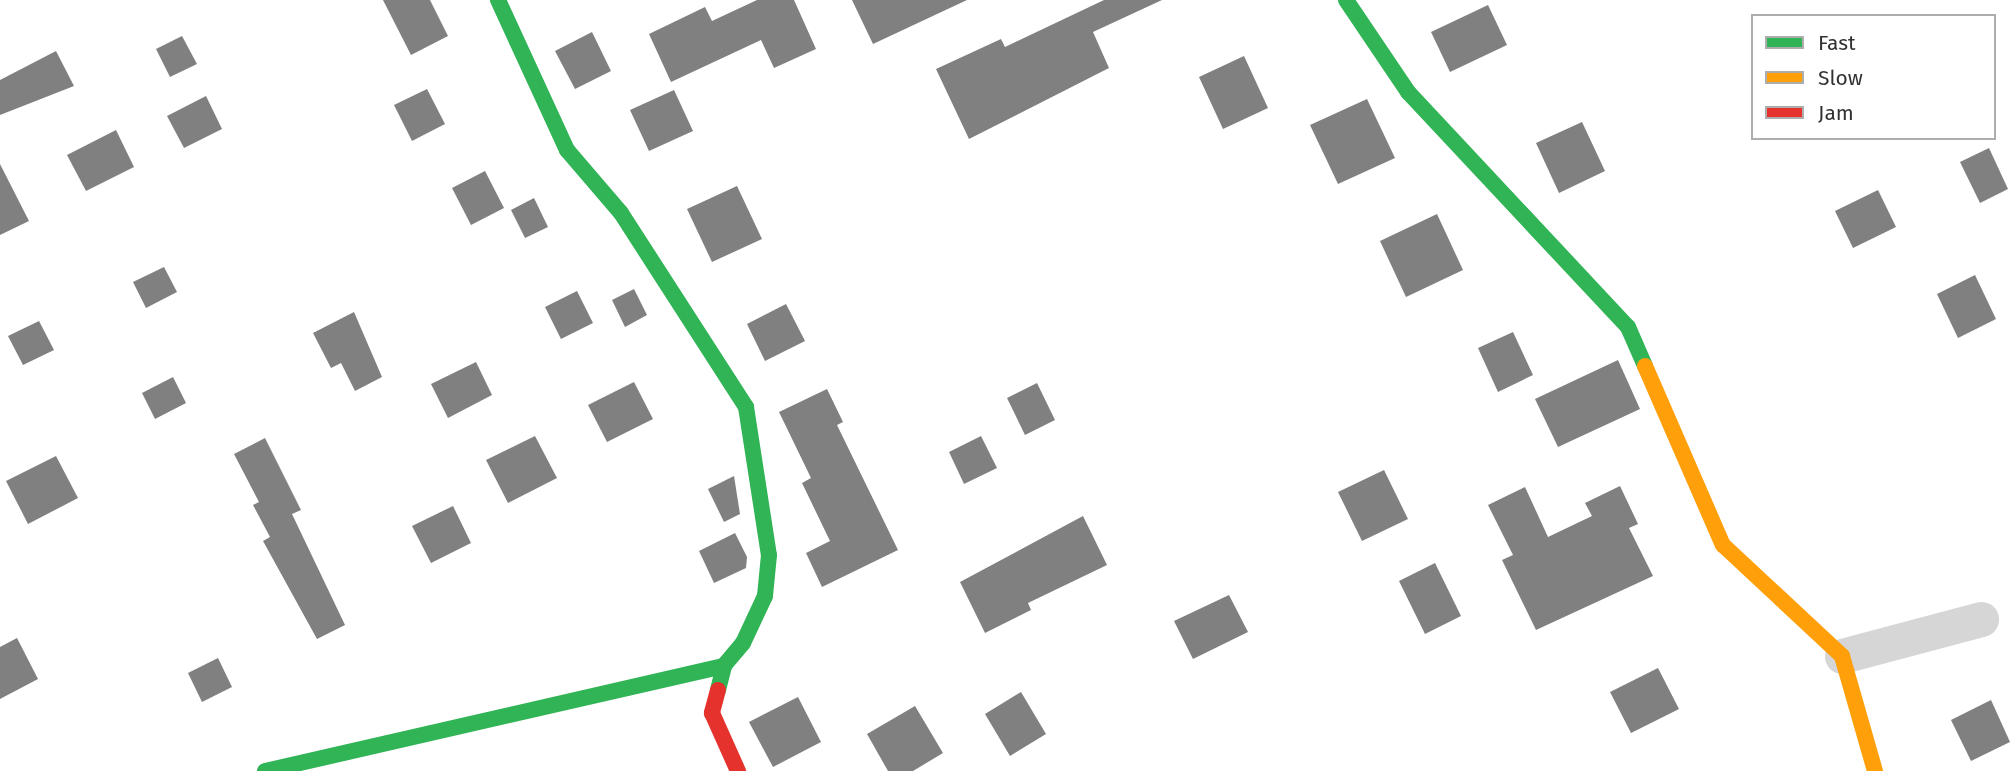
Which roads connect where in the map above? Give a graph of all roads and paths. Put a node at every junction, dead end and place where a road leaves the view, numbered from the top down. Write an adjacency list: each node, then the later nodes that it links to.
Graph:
1 (498, 0): 5 (street)
2 (1346, 0): 4 (street)
3 (1981, 619): 4 (street)
4 (1842, 656): 8 (street)
5 (724, 666): 6 (street); 7 (street)
6 (265, 771)
7 (738, 771)
8 (1875, 771)

